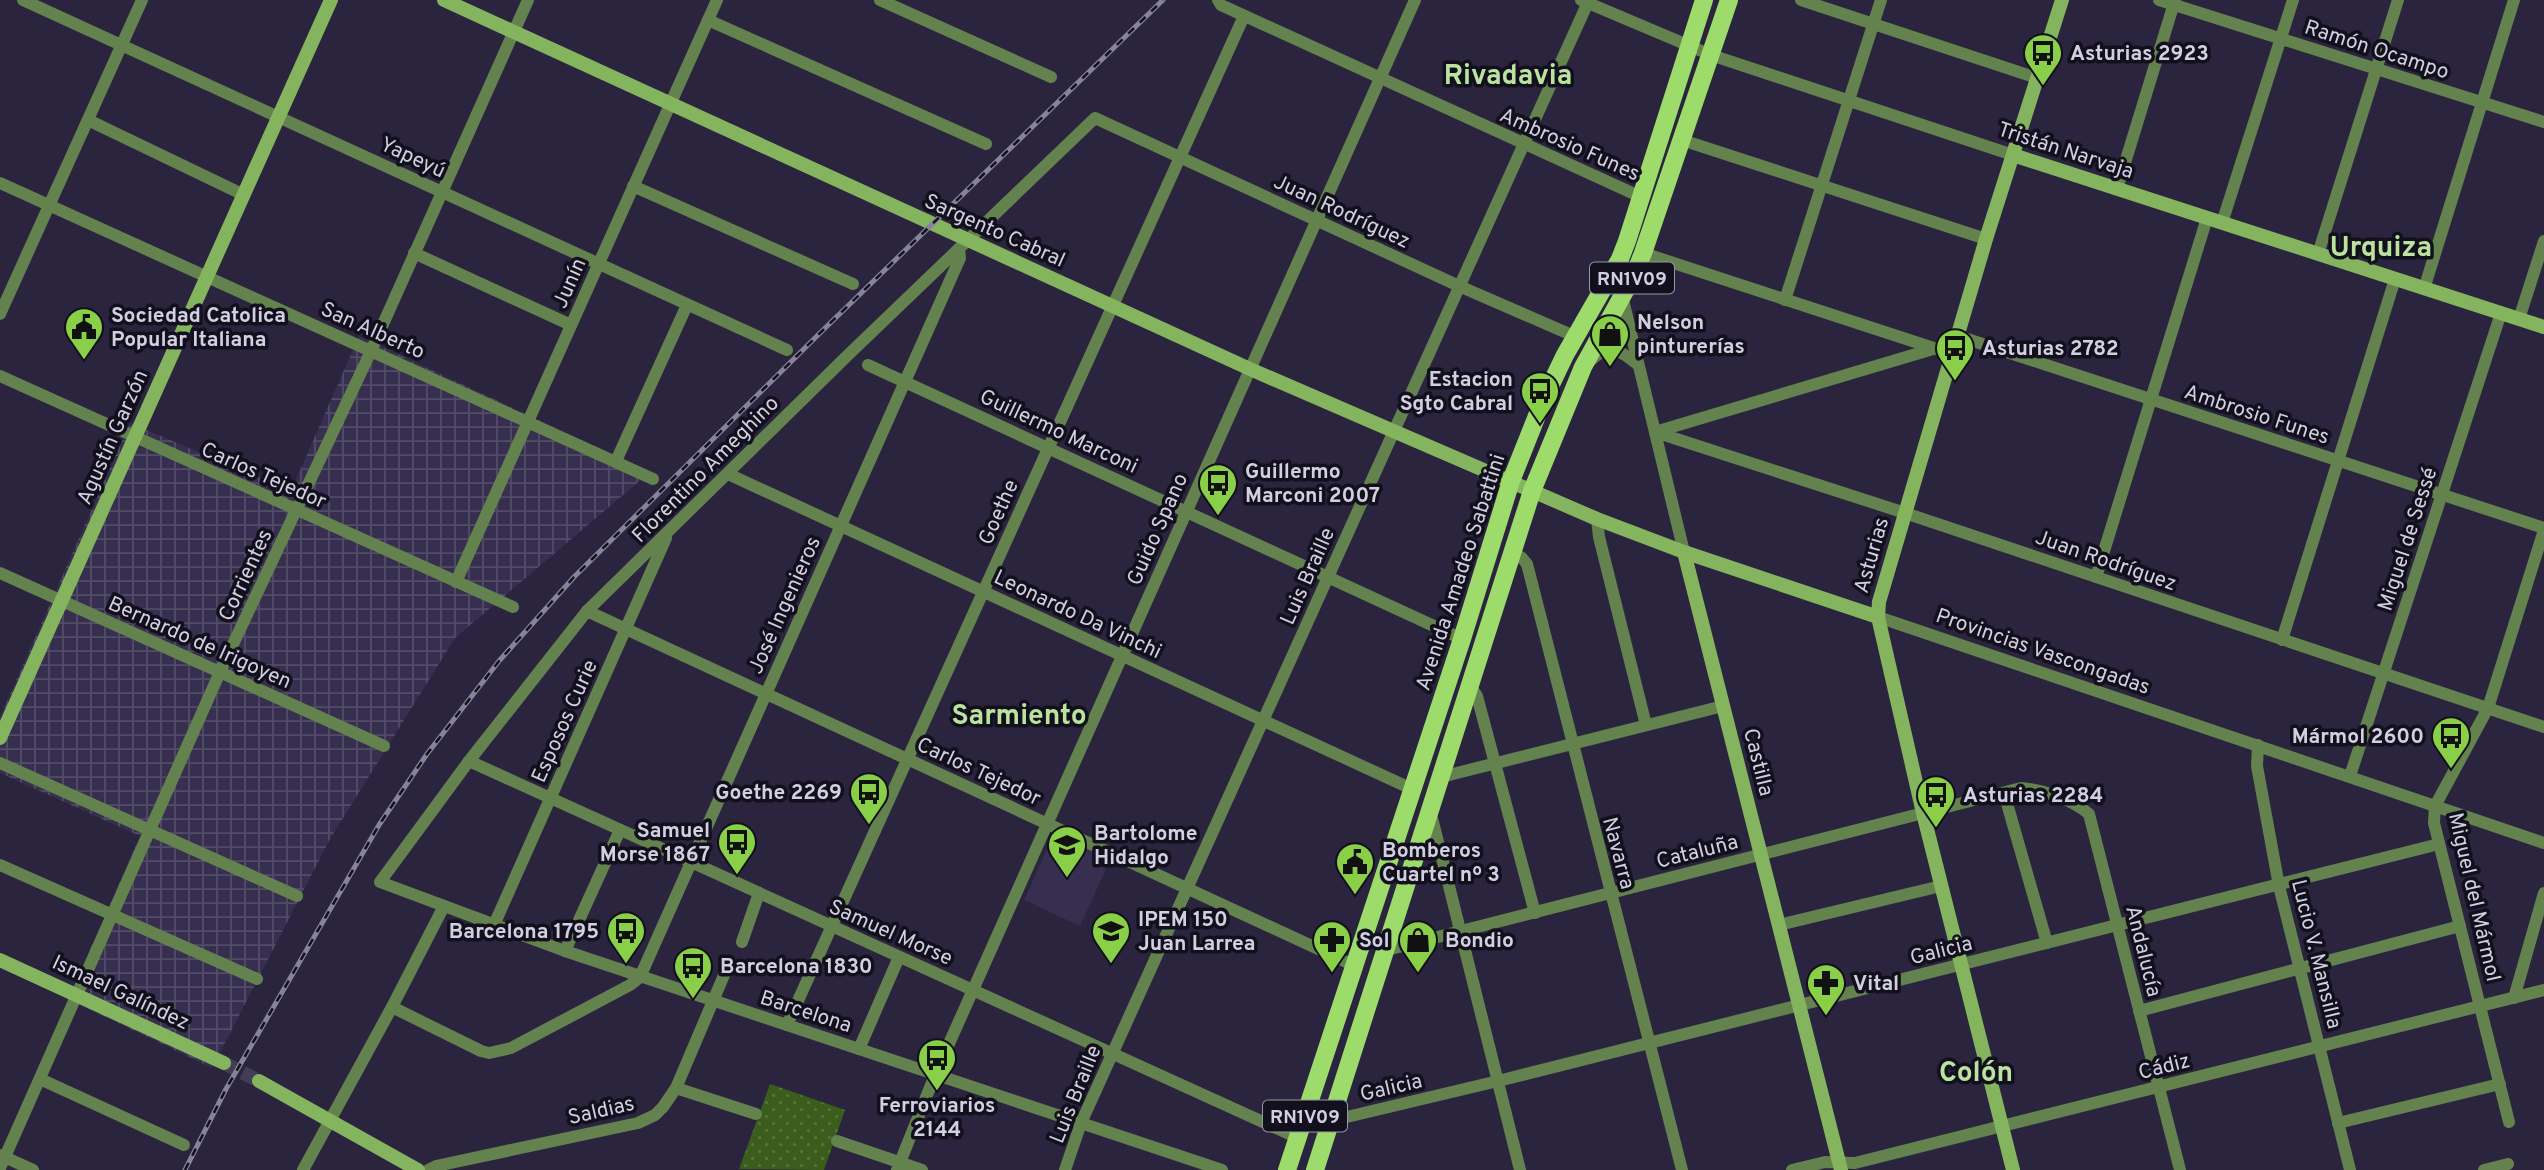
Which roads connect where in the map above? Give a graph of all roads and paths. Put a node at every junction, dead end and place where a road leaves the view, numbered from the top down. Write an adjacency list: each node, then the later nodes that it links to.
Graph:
1 (23, 0): 27 (street, Yapeyú)
2 (142, 0): 27 (street)
3 (331, 0): 37 (street, Agustín Garzón)
4 (444, 0): 25 (street, Sargento Cabral)
5 (528, 0): 25 (street, Corrientes)
6 (717, 0): 23 (street, Junín)
7 (880, 0): 21 (street)
8 (1218, 0): 22 (street, Ambrosio Funes)
9 (1415, 0): 32 (street, Guido Spano)
10 (1704, 0): 28 (main road, Avenida Amadeo Sabattini / RN1V09)
11 (1729, 0): 29 (main road, Avenida Amadeo Sabattini / RN1V09)
12 (1801, 0): 24 (street)
13 (1881, 0): 24 (street)
14 (2062, 0): 33 (street, Asturias)
15 (2159, 0): 20 (street, Ramón Ocampo)
16 (2293, 0): 26 (street)
17 (2398, 0): 30 (street)
18 (2514, 0): 35 (street)
19 (1586, 1): 28 (street, Tristán Narvaja); 43 (street, Luis Braille)
20 (2175, 2): 26 (street, Ramón Ocampo); 49 (street)
21 (909, 6): 31 (street)
22 (1244, 16): 32 (street, Ambrosio Funes); 45 (street, Goethe)
23 (708, 20): 36 (street, Junín); 42 (street)
24 (1873, 24): 33 (street); 34 (street)
25 (514, 32): 36 (street, Sargento Cabral); 50 (street, Corrientes)
26 (2281, 39): 30 (street, Ramón Ocampo); 56 (street)
27 (122, 44): 37 (street, Yapeyú); 39 (street)
28 (1689, 47): 29 (street, Tristán Narvaja); 52 (main road, Avenida Amadeo Sabattini / RN1V09)
29 (1711, 55): 34 (street, Tristán Narvaja); 41 (main road, Avenida Amadeo Sabattini / RN1V09)
30 (2376, 69): 35 (street, Ramón Ocampo); 62 (street)
31 (1051, 77)
32 (1380, 78): 43 (street, Ambrosio Funes); 55 (street, Guido Spano)
33 (2037, 78): 44 (street, Asturias)
34 (1849, 100): 44 (street, Tristán Narvaja); 48 (street)
35 (2482, 103): 40 (street, Ramón Ocampo); 68 (street)
36 (671, 104): 47 (street, Junín); 59 (street, Sargento Cabral)
37 (280, 117): 50 (street, Yapeyú); 51 (street, Agustín Garzón)
38 (1095, 118): 45 (street, Juan Rodríguez); 59 (street, Florentino Ameghino)
39 (88, 120): 51 (street); 53 (street)
40 (2544, 122)
41 (1682, 139): 48 (street); 61 (main road, Avenida Amadeo Sabattini / RN1V09)
42 (986, 144)
43 (1524, 145): 52 (street, Ambrosio Funes); 67 (street, Luis Braille)
44 (2013, 155): 49 (street, Tristán Narvaja); 57 (street, Asturias)
45 (1180, 157): 55 (street, Juan Rodríguez); 72 (street, Goethe)
46 (0, 183): 53 (street, San Alberto)
47 (633, 186): 63 (street, Junín); 66 (street)
48 (1821, 186): 57 (street); 70 (street)
49 (2117, 189): 54 (street, Tristán Narvaja)
50 (443, 191): 60 (street, Corrientes); 63 (street, Yapeyú)
51 (244, 195): 64 (street, Agustín Garzón)
52 (1641, 197): 78 (main road, Avenida Amadeo Sabattini / RN1V09)
53 (49, 204): 64 (street, San Alberto); 74 (street)
54 (2207, 218): 56 (street, Tristán Narvaja); 90 (street)
55 (1317, 220): 67 (street, Juan Rodríguez); 87 (street, Guido Spano)
56 (2222, 223): 62 (street, Tristán Narvaja)
57 (1986, 239): 79 (street, Asturias)
58 (2544, 241): 75 (street)
59 (963, 245): 72 (street, Sargento Cabral); 89 (street, José Ingenieros); 98 (street, Florentino Ameghino)
60 (414, 253): 76 (street); 82 (street, Corrientes)
61 (1643, 253): 69 (main road, Avenida Amadeo Sabattini / RN1V09); 70 (street)
62 (2318, 254): 65 (street, Tristán Narvaja)
63 (598, 264): 71 (street, Yapeyú); 76 (street, Junín)
64 (207, 277): 82 (street, San Alberto); 94 (street, Agustín Garzón)
65 (2395, 279): 68 (street, Tristán Narvaja); 97 (street)
66 (853, 284)
67 (1460, 286): 78 (street, Juan Rodríguez); 92 (street, Luis Braille)
68 (2424, 289): 73 (street, Tristán Narvaja)
69 (1622, 296): 84 (street, Castilla); 86 (main road, Avenida Amadeo Sabattini / RN1V09)
70 (1785, 300): 80 (street)
71 (687, 304): 81 (street, Yapeyú); 96 (street)
72 (1112, 306): 87 (street, Sargento Cabral); 95 (street, Goethe)
73 (2501, 313): 75 (street, Tristán Narvaja); 102 (street, Miguel de Sessé)
74 (0, 314)
75 (2519, 319): 77 (street, Tristán Narvaja)
76 (571, 325): 91 (street, Junín)
77 (2544, 327)
78 (1574, 336): 100 (main road, Avenida Amadeo Sabattini / RN1V09)
79 (1958, 336): 83 (street, Asturias); 90 (street, Ambrosio Funes)
80 (1933, 349): 83 (street); 93 (street)
81 (787, 350)
82 (371, 351): 91 (street, San Alberto); 103 (street, Corrientes)
83 (1952, 354): 105 (street, Asturias)
84 (1637, 364): 86 (street); 93 (street, Castilla)
85 (868, 365): 89 (street, Guillermo Marconi)
86 (1583, 367): 101 (main road, Avenida Amadeo Sabattini / RN1V09)
87 (1250, 369): 92 (street, Sargento Cabral); 104 (street, Guido Spano)
88 (0, 376): 94 (street, Carlos Tejedor)
89 (905, 382): 95 (street, Guillermo Marconi); 107 (street, José Ingenieros)
90 (2150, 399): 97 (street, Ambrosio Funes); 114 (street)
91 (528, 421): 96 (street, San Alberto); 115 (street, Junín)
92 (1394, 429): 100 (street, Sargento Cabral); 113 (street, Luis Braille)
93 (1655, 432): 105 (street, Juan Rodríguez); 111 (street, Castilla)
94 (135, 438): 103 (street, Carlos Tejedor); 117 (street, Agustín Garzón)
95 (1048, 447): 104 (street, Guillermo Marconi); 116 (street, Goethe)
96 (616, 461): 99 (street, San Alberto)
97 (2338, 461): 102 (street, Ambrosio Funes); 123 (street)
98 (728, 474): 107 (street, Leonardo Da Vinchi); 109 (street, Florentino Ameghino)
99 (653, 479)
100 (1511, 481): 101 (street, Sargento Cabral); 122 (main road, Avenida Amadeo Sabattini / RN1V09)
101 (1532, 491): 106 (street, Provincias Vascongadas); 110 (main road, Avenida Amadeo Sabattini / RN1V09)
102 (2442, 495): 108 (street, Ambrosio Funes); 126 (street, Miguel de Sessé)
103 (297, 511): 115 (street, Carlos Tejedor); 125 (street, Corrientes)
104 (1187, 511): 113 (street, Guillermo Marconi); 124 (street, Guido Spano)
105 (1905, 513): 114 (street, Juan Rodríguez); 120 (street, Asturias)
106 (1597, 519): 111 (street, Provincias Vascongadas); 132 (street)
107 (841, 525): 116 (street, Leonardo Da Vinchi); 128 (street, José Ingenieros)
108 (2544, 529): 130 (street, Miguel del Mármol)
109 (668, 532): 119 (street, Florentino Ameghino); 121 (street, Esposos Curie)
110 (1513, 552): 127 (main road, Avenida Amadeo Sabattini / RN1V09); 135 (street, Navarra)
111 (1684, 552): 120 (street, Provincias Vascongadas); 129 (street, Castilla)
112 (0, 573): 117 (street, Bernardo de Irigoyen)
113 (1328, 576): 122 (street, Guillermo Marconi); 131 (street, Luis Braille)
114 (2096, 577): 123 (street, Juan Rodríguez)
115 (456, 582): 118 (street, Carlos Tejedor)
116 (983, 591): 124 (street, Leonardo Da Vinchi); 138 (street, Goethe)
117 (62, 600): 125 (street, Bernardo de Irigoyen); 134 (street, Agustín Garzón)
118 (513, 607)
119 (587, 611): 121 (street, Carlos Tejedor); 139 (street, Florentino Ameghino)
120 (1878, 617): 137 (street, Provincias Vascongadas); 150 (street, Asturias)
121 (626, 629): 128 (street, Carlos Tejedor); 147 (street, Esposos Curie)
122 (1462, 639): 145 (main road, Avenida Amadeo Sabattini / RN1V09)
123 (2282, 640): 126 (street, Juan Rodríguez)
124 (1122, 655): 131 (street, Leonardo Da Vinchi); 151 (street, Guido Spano)
125 (220, 672): 136 (street, Bernardo de Irigoyen); 152 (street, Corrientes)
126 (2384, 674): 130 (street, Juan Rodríguez); 142 (street, Miguel de Sessé)
127 (1470, 685): 141 (street); 143 (main road, Avenida Amadeo Sabattini / RN1V09)
128 (766, 694): 138 (street, Carlos Tejedor); 157 (street, José Ingenieros)
129 (1723, 706): 132 (street); 156 (street, Castilla)
130 (2488, 708): 133 (street, Juan Rodríguez); 148 (street, Miguel del Mármol)
131 (1263, 720): 145 (street, Leonardo Da Vinchi); 162 (street, Luis Braille)
132 (1646, 725): 135 (street)
133 (2544, 727)
134 (0, 738)
135 (1571, 744): 141 (street); 165 (street, Navarra)
136 (384, 746)
137 (2258, 746): 142 (street, Provincias Vascongadas); 161 (street, Lucio V. Mansilla)
138 (907, 759): 151 (street, Carlos Tejedor); 174 (street, Goethe)
139 (469, 761): 147 (street, Samuel Morse); 159 (street, Florentino Ameghino)
140 (0, 763): 152 (street)
141 (1495, 763): 143 (street); 168 (street)
142 (2350, 776): 148 (street, Provincias Vascongadas)
143 (1441, 777): 149 (main road, Avenida Amadeo Sabattini / RN1V09)
144 (2021, 788): 146 (street, Cataluña); 172 (street, Andalucía)
145 (1412, 789): 183 (main road, Avenida Amadeo Sabattini / RN1V09)
146 (2004, 793): 150 (street, Cataluña); 177 (street)
147 (550, 798): 153 (street, Samuel Morse); 170 (street, Esposos Curie)
148 (2435, 806): 154 (street, Provincias Vascongadas); 155 (street, Miguel del Mármol)
149 (1430, 809): 175 (street); 179 (main road, Avenida Amadeo Sabattini / RN1V09)
150 (1923, 813): 156 (street, Cataluña); 160 (street, Asturias)
151 (1047, 823): 162 (street, Carlos Tejedor); 188 (street, Guido Spano)
152 (150, 830): 166 (street); 169 (street, Corrientes)
153 (620, 830): 157 (street, Samuel Morse); 178 (street)
154 (2544, 843)
155 (2439, 844): 161 (street, Galicia); 173 (street, Miguel del Mármol)
156 (1761, 855): 165 (street, Cataluña); 171 (street, Castilla)
157 (691, 862): 163 (street, Samuel Morse); 186 (street, José Ingenieros)
158 (0, 865): 169 (street)
159 (380, 882): 167 (street, Barcelona)
160 (1941, 886): 171 (street); 184 (street, Asturias)
161 (2279, 886): 172 (street, Galicia); 185 (street, Lucio V. Mansilla)
162 (1187, 888): 183 (street, Carlos Tejedor); 201 (street, Luis Braille)
163 (759, 892): 174 (street, Samuel Morse); 176 (street)
164 (2544, 893): 191 (street)
165 (1610, 894): 168 (street, Cataluña); 198 (street, Navarra)
166 (297, 896)
167 (443, 906): 170 (street, Barcelona); 195 (street)
168 (1535, 913): 175 (street, Cataluña)
169 (112, 915): 187 (street); 190 (street, Corrientes)
170 (494, 925): 178 (street, Barcelona)
171 (1779, 925): 193 (street, Castilla)
172 (2117, 926): 177 (street, Galicia); 196 (street, Andalucía)
173 (2460, 926): 185 (street); 194 (street, Miguel del Mármol)
174 (831, 927): 180 (street, Samuel Morse); 197 (street, Goethe)
175 (1461, 932): 179 (street, Cataluña); 206 (street)
176 (742, 942)
177 (2046, 943): 184 (street, Galicia)
178 (565, 951): 186 (street, Barcelona)
179 (1383, 951): 212 (main road, Avenida Amadeo Sabattini / RN1V09)
180 (899, 957): 188 (street, Samuel Morse); 200 (street)
181 (0, 960): 190 (street, Ismael Galíndez)
182 (730, 961): 192 (street, Saldias)
183 (1355, 965): 217 (main road, Avenida Amadeo Sabattini / RN1V09)
184 (1961, 965): 193 (street, Galicia); 216 (street, Asturias)
185 (2300, 968): 196 (street); 199 (street, Lucio V. Mansilla)
186 (640, 976): 192 (street, Barcelona); 195 (street)
187 (257, 979)
188 (973, 990): 201 (street, Samuel Morse); 203 (street, Guido Spano)
189 (2544, 990): 191 (street, Cádiz)
190 (77, 995): 202 (street, Ismael Galíndez); 204 (street, Corrientes)
191 (2514, 998): 194 (street, Cádiz)
192 (712, 1000): 197 (street, Barcelona); 209 (street, Saldias)
193 (1800, 1005): 198 (street, Galicia); 224 (street, Castilla)
194 (2480, 1006): 199 (street, Cádiz); 207 (street, Miguel del Mármol)
195 (393, 1007): 211 (street)
196 (2139, 1011): 208 (street, Andalucía)
197 (787, 1025): 200 (street, Barcelona)
198 (1649, 1043): 206 (street, Galicia); 236 (street, Navarra)
199 (2320, 1046): 208 (street, Cádiz); 215 (street, Lucio V. Mansilla)
200 (859, 1049): 203 (street, Barcelona)
201 (1112, 1053): 214 (street, Luis Braille); 217 (street, Samuel Morse)
202 (224, 1063)
203 (935, 1074): 214 (street, Barcelona); 223 (street, Guido Spano)
204 (40, 1079): 219 (street); 221 (street, Corrientes)
205 (259, 1081): 211 (street)
206 (1498, 1081): 212 (street, Galicia); 235 (street)
207 (2500, 1084): 213 (street, Miguel del Mármol); 215 (street)
208 (2159, 1087): 216 (street, Cádiz); 239 (street, Andalucía)
209 (676, 1088): 210 (street); 228 (street, Saldias)
210 (756, 1114)
211 (331, 1121): 226 (street); 227 (street)
212 (1330, 1121): 234 (main road, Avenida Amadeo Sabattini / RN1V09)
213 (2509, 1122)
214 (1080, 1123): 220 (street, Barcelona); 230 (street, Luis Braille)
215 (2339, 1123): 240 (street, Lucio V. Mansilla)
216 (2001, 1126): 224 (street, Cádiz); 238 (street, Asturias)
217 (1298, 1138): 233 (main road, Avenida Amadeo Sabattini / RN1V09)
218 (837, 1141): 223 (street)
219 (184, 1144)
220 (1178, 1155): 231 (street); 232 (street, Barcelona)
221 (2, 1160): 225 (street)
222 (2508, 1164): 241 (street)
223 (899, 1166): 229 (street)
224 (1841, 1166): 237 (street, Cádiz)
225 (33, 1170)
226 (303, 1170)
227 (418, 1170)
228 (428, 1170)
229 (922, 1170)
230 (1065, 1170)
231 (1173, 1170)
232 (1222, 1170)
233 (1287, 1170)
234 (1315, 1170)
235 (1520, 1170)
236 (1682, 1170)
237 (1792, 1170)
238 (2013, 1170)
239 (2180, 1170)
240 (2350, 1170)
241 (2484, 1170)

